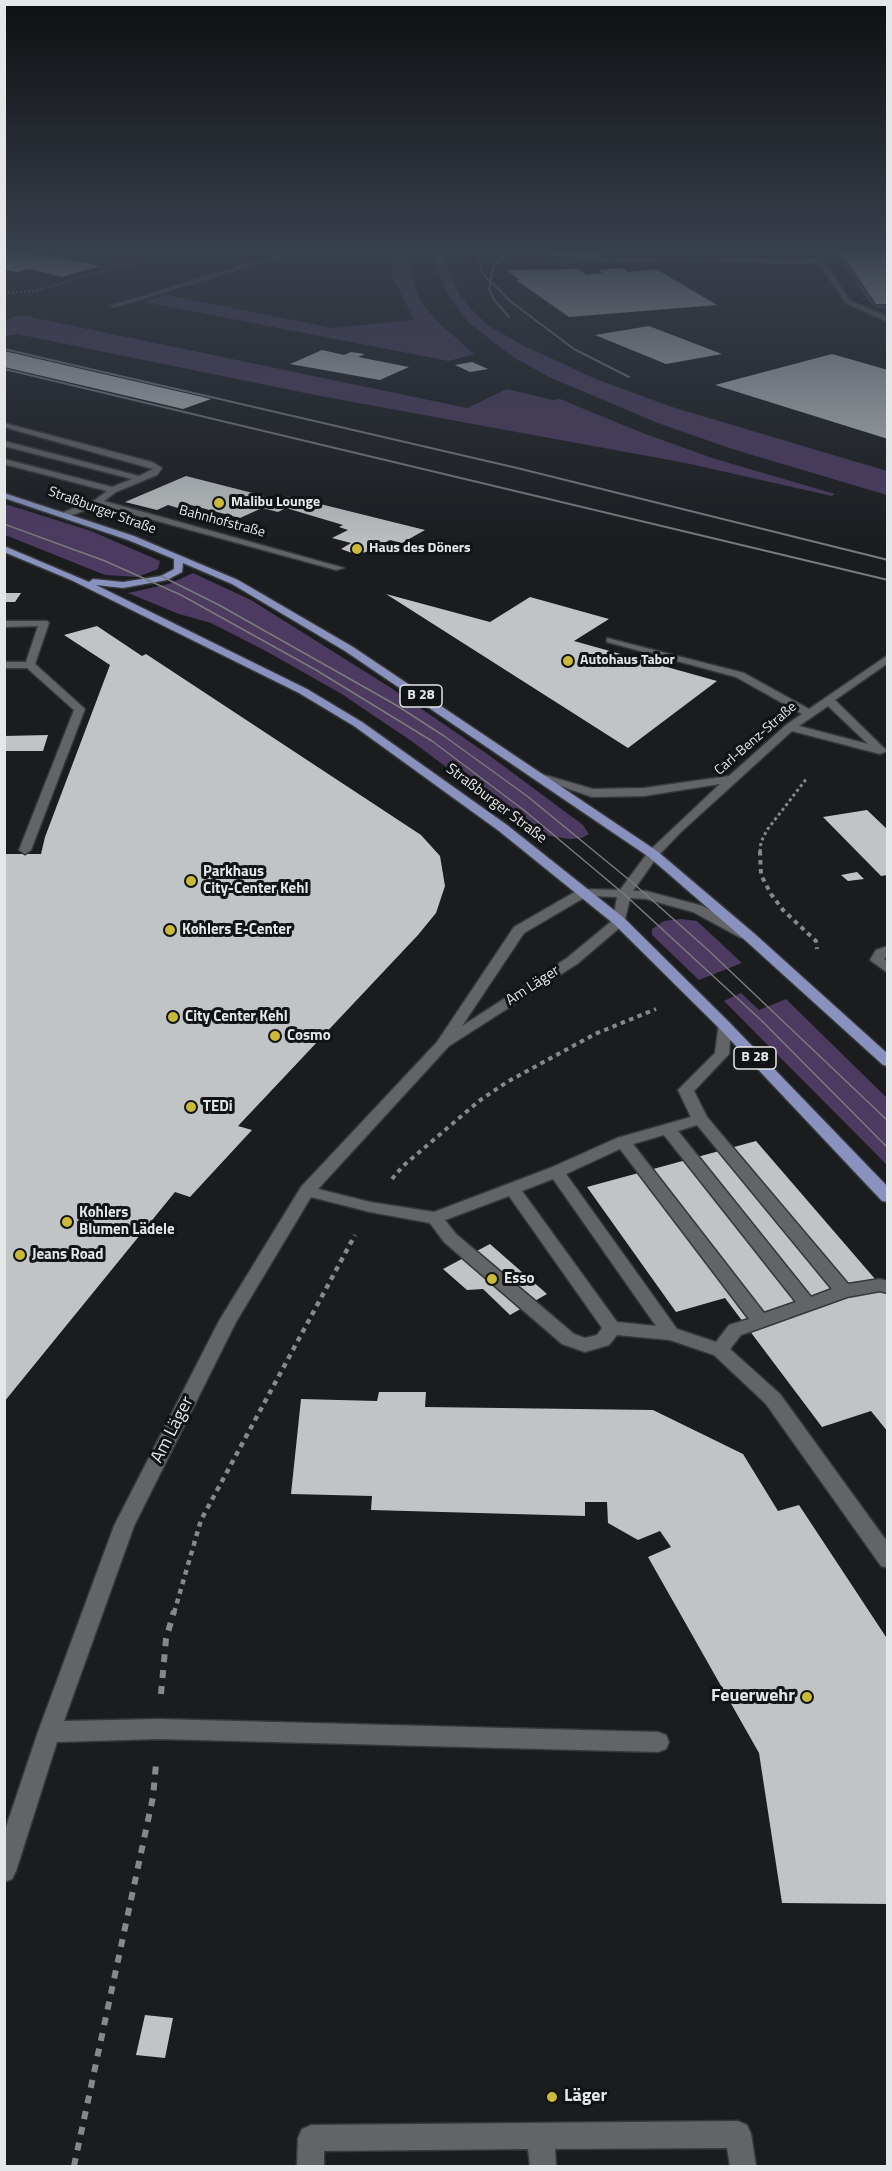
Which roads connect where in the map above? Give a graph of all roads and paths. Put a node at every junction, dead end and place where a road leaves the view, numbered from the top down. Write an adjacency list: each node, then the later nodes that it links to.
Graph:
1 (4, 425): 4 (street)
2 (4, 443): 4 (street)
3 (4, 461): 5 (street)
4 (141, 479): 5 (street)
5 (113, 490): 7 (street)
6 (4, 495): 8 (main road, Straßburger Straße / B 28)
7 (98, 502): 8 (street); 11 (street, Bahnhofstraße)
8 (67, 514): 10 (main road, Straßburger Straße / B 28)
9 (4, 549): 12 (main road, Straßburger Straße / B 28)
10 (178, 557): 12 (main road); 22 (main road, Straßburger Straße / B 28)
11 (339, 568)
12 (75, 578): 27 (main road, Straßburger Straße / B 28)
13 (4, 624): 16 (street)
14 (611, 640): 19 (street)
15 (888, 658): 18 (street, Carl-Benz-Straße)
16 (30, 664): 17 (street); 25 (street)
17 (4, 665)
18 (829, 701): 19 (street, Carl-Benz-Straße); 21 (street)
19 (808, 713): 20 (street, Carl-Benz-Straße)
20 (790, 727): 21 (street); 24 (street, Carl-Benz-Straße)
21 (884, 754)
22 (538, 776): 24 (street); 26 (main road, Straßburger Straße / B 28)
23 (807, 777): 31 (path)
24 (732, 779): 26 (street, Carl-Benz-Straße)
25 (25, 850)
26 (653, 854): 28 (street, Carl-Benz-Straße); 30 (main road, Straßburger Straße / B 28)
27 (585, 892): 28 (street); 29 (main road, Straßburger Straße / B 28); 36 (street, Am Läger)
28 (624, 894): 29 (street); 30 (street)
29 (619, 921): 35 (main road, Straßburger Straße / B 28); 36 (street, Am Läger)
30 (751, 938): 37 (main road, Straßburger Straße / B 28)
31 (817, 949)
32 (888, 950): 33 (street)
33 (888, 969)
34 (656, 1009): 45 (path)
35 (724, 1025): 38 (street); 44 (main road, Straßburger Straße / B 28)
36 (442, 1045): 43 (street, Am Läger)
37 (888, 1062)
38 (700, 1119): 39 (street); 48 (street)
39 (668, 1130): 40 (street); 49 (street)
40 (623, 1142): 41 (street); 50 (street)
41 (556, 1172): 42 (street); 52 (street)
42 (512, 1189): 46 (street); 51 (street)
43 (307, 1191): 45 (street); 56 (street, Am Läger)
44 (888, 1197)
45 (370, 1208): 46 (street); 55 (path)
46 (435, 1218): 51 (street)
47 (888, 1287): 48 (street)
48 (844, 1291): 49 (street)
49 (808, 1305): 50 (street)
50 (760, 1321): 53 (street)
51 (612, 1328): 52 (street)
52 (671, 1334): 53 (street)
53 (720, 1350): 54 (street)
54 (888, 1560)
55 (159, 1729): 56 (street); 57 (street); 60 (path)
56 (49, 1732): 58 (street, Am Läger)
57 (658, 1742)
58 (4, 1871)
59 (541, 2135): 61 (street); 62 (street); 63 (street)
60 (74, 2166)
61 (311, 2166)
62 (543, 2166)
63 (743, 2166)

